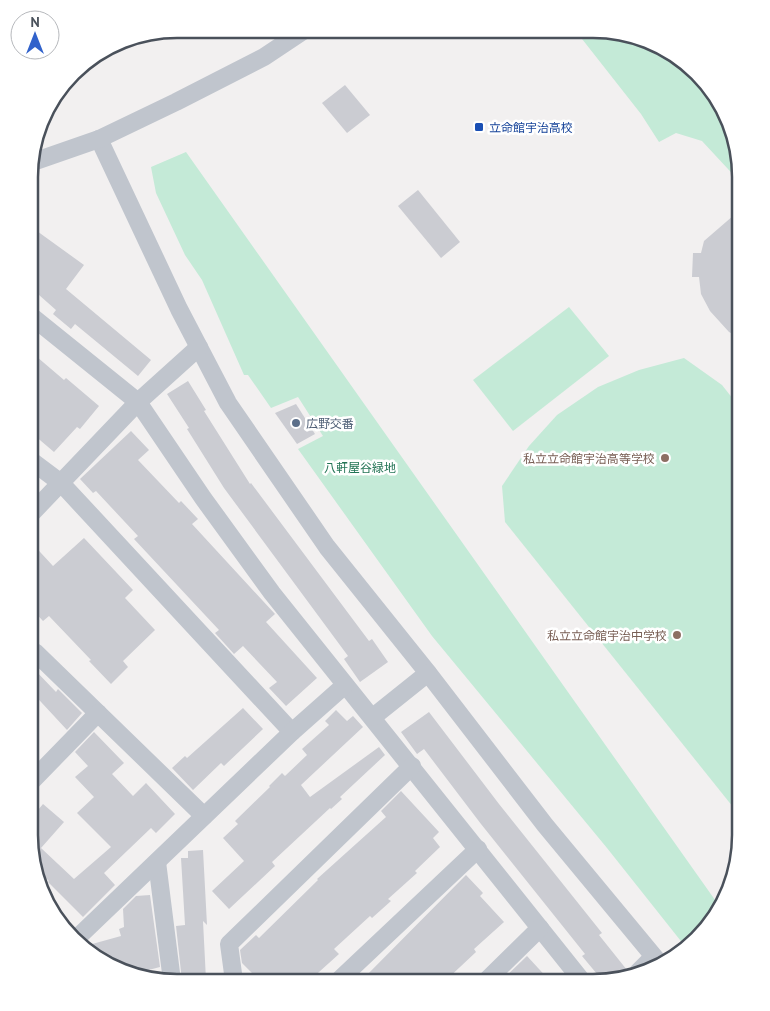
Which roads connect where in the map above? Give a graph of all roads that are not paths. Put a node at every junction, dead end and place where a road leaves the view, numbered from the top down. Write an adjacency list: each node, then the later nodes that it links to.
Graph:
1 (293, 38): 2 (street)
2 (99, 139): 3 (street); 5 (street)
3 (39, 160)
4 (37, 321): 6 (street)
5 (199, 347): 6 (street); 11 (street)
6 (138, 402): 8 (street); 12 (street)
7 (37, 465): 8 (street)
8 (60, 483): 9 (street); 15 (street)
9 (37, 507)
10 (37, 654): 13 (street)
11 (428, 673): 14 (street); 23 (street)
12 (345, 685): 14 (street); 15 (street)
13 (98, 713): 17 (street); 18 (street)
14 (373, 717): 16 (street)
15 (292, 732): 18 (street)
16 (412, 766): 19 (street); 25 (street)
17 (37, 776)
18 (204, 816): 20 (street)
19 (478, 849): 21 (street); 26 (street)
20 (157, 862): 22 (street); 24 (street)
21 (540, 928): 27 (street); 28 (street)
22 (81, 935)
23 (655, 959)
24 (171, 973)
25 (233, 974)
26 (345, 974)
27 (493, 974)
28 (577, 974)

